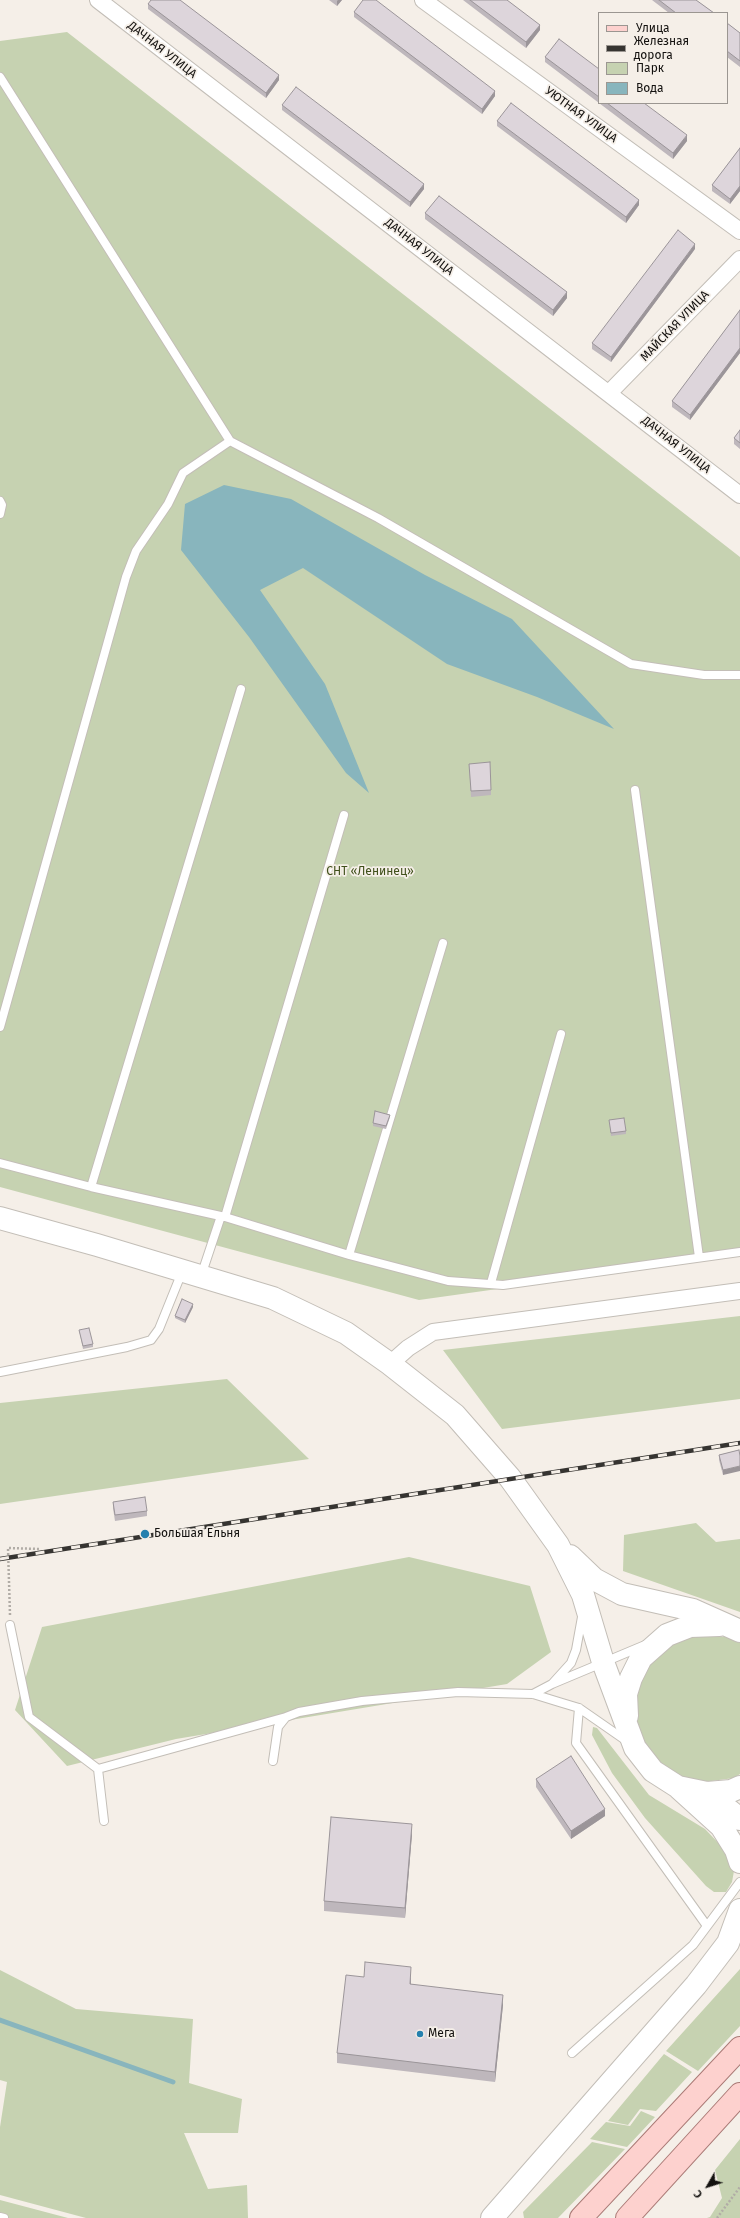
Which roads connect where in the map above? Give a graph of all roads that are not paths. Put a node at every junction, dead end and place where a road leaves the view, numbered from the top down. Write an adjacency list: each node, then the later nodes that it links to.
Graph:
1 (98, 0): 6 (street, ДАЧНАЯ УЛИЦА)
2 (423, 0): 4 (street, УЮТНАЯ УЛИЦА)
3 (0, 77): 7 (lane)
4 (740, 230)
5 (740, 259): 6 (street, МАЙСКАЯ УЛИЦА)
6 (609, 393): 8 (street, ДАЧНАЯ УЛИЦА)
7 (230, 442): 11 (lane); 16 (lane)
8 (740, 495)
9 (0, 501): 10 (lane)
10 (0, 514)
11 (740, 675)
12 (241, 689): 19 (lane)
13 (636, 790): 24 (lane)
14 (344, 815): 20 (lane)
15 (443, 943): 23 (lane)
16 (0, 1027)
17 (561, 1034): 26 (lane)
18 (0, 1163): 19 (lane)
19 (91, 1187): 20 (lane)
20 (223, 1216): 23 (lane); 25 (lane)
21 (0, 1218): 25 (main road)
22 (740, 1252): 24 (lane)
23 (349, 1255): 26 (lane)
24 (699, 1257): 26 (lane)
25 (192, 1273): 28 (main road); 29 (lane)
26 (491, 1283)
27 (740, 1291): 28 (street)
28 (390, 1364): 30 (main road)
29 (0, 1372)
30 (558, 1544): 31 (main road); 33 (main road)
31 (583, 1594): 35 (main road); 36 (lane)
32 (10, 1625): 43 (lane)
33 (734, 1628): 34 (main road)
34 (667, 1635): 35 (lane); 40 (main road)
35 (603, 1662): 36 (lane); 40 (main road)
36 (552, 1684): 37 (lane)
37 (533, 1694): 38 (lane); 39 (lane)
38 (579, 1708): 41 (lane); 52 (lane)
39 (286, 1717): 42 (lane); 43 (lane)
40 (627, 1725): 41 (main road)
41 (635, 1748): 44 (main road)
42 (273, 1760)
43 (98, 1768): 48 (lane)
44 (678, 1787): 46 (main road); 49 (main road)
45 (740, 1787): 46 (main road)
46 (707, 1793): 47 (main road)
47 (740, 1819)
48 (104, 1821)
49 (740, 1862)
50 (740, 1882): 52 (lane)
51 (740, 1910): 53 (main road)
52 (707, 1926): 55 (lane)
53 (734, 1939): 59 (main road)
54 (740, 2048): 60 (main road)
55 (572, 2052)
56 (740, 2094): 61 (main road)
57 (0, 2217): 58 (lane)
58 (4, 2218)
59 (492, 2218)
60 (581, 2218)
61 (627, 2218)

